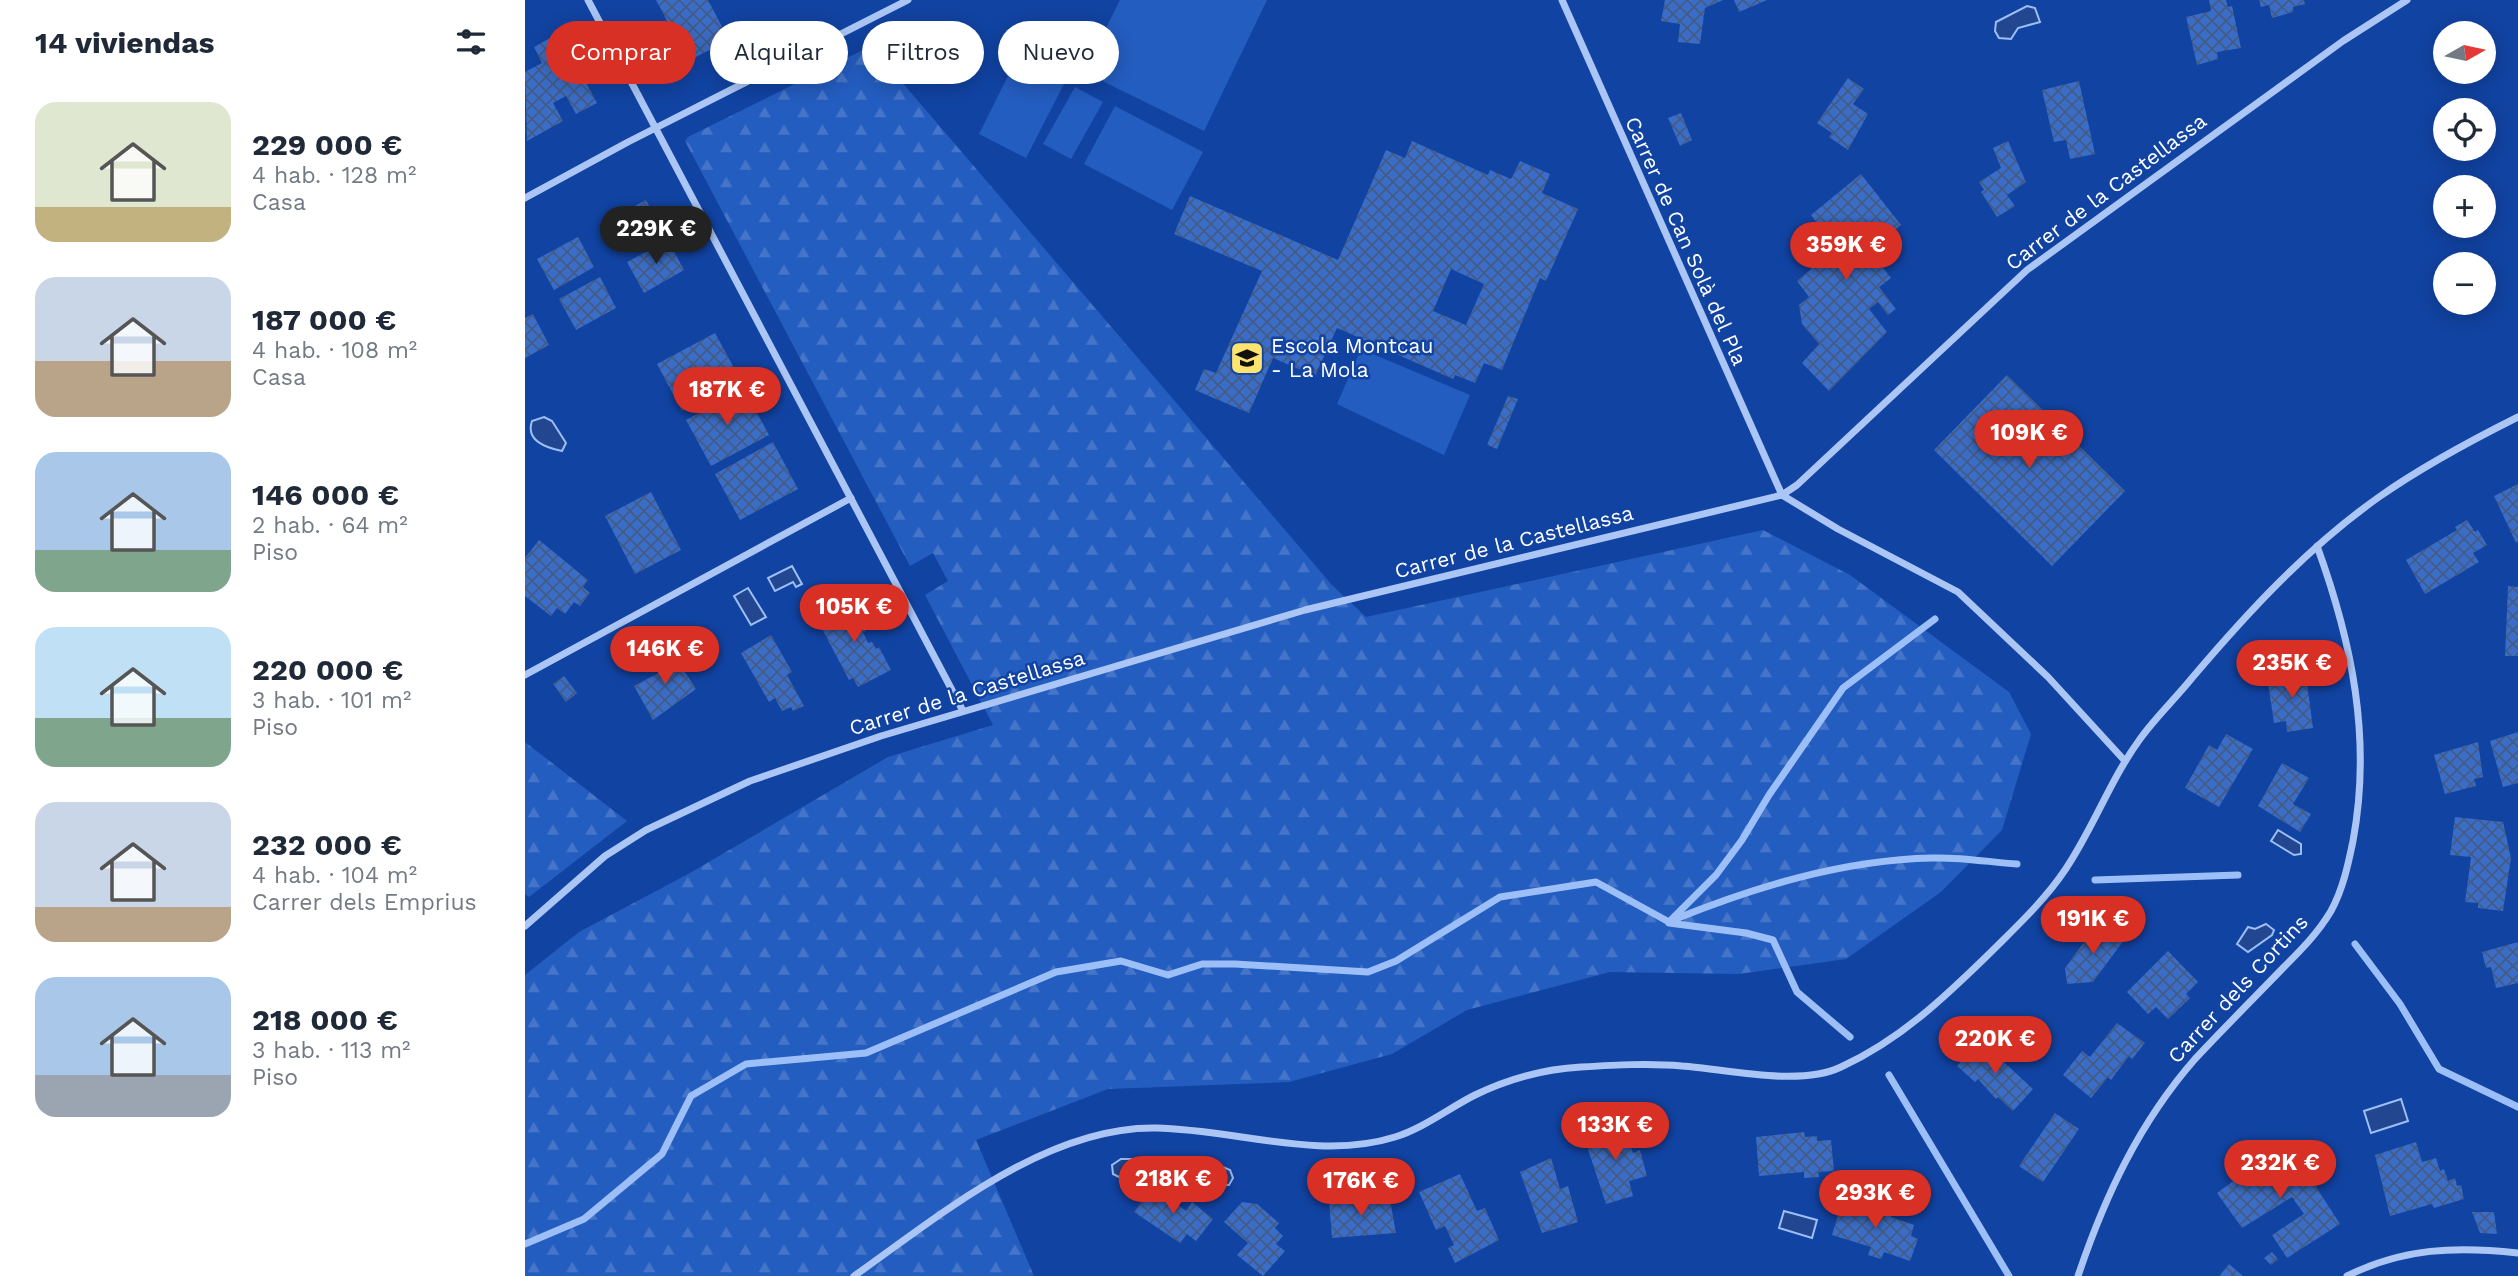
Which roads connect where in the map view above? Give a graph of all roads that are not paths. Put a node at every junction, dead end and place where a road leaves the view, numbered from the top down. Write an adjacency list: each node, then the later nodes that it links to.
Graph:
1 (588, 0): 5 (street)
2 (908, 0): 5 (street)
3 (1562, 0): 8 (street, Carrer de Can Solà del Pla)
4 (2407, 0): 8 (street, Carrer de la Castellassa)
5 (656, 127): 6 (street); 9 (street)
6 (525, 198)
7 (2518, 417): 10 (street)
8 (1782, 495): 12 (street, Carrer de la Castellassa); 13 (street)
9 (851, 498): 11 (street); 12 (street)
10 (2317, 546): 13 (street); 17 (street, Carrer dels Cortins)
11 (525, 675)
12 (963, 711): 14 (street, Carrer de la Castellassa)
13 (2125, 761): 16 (street)
14 (525, 926)
15 (2518, 1253): 18 (street)
16 (854, 1276)
17 (2078, 1276)
18 (2347, 1276)

